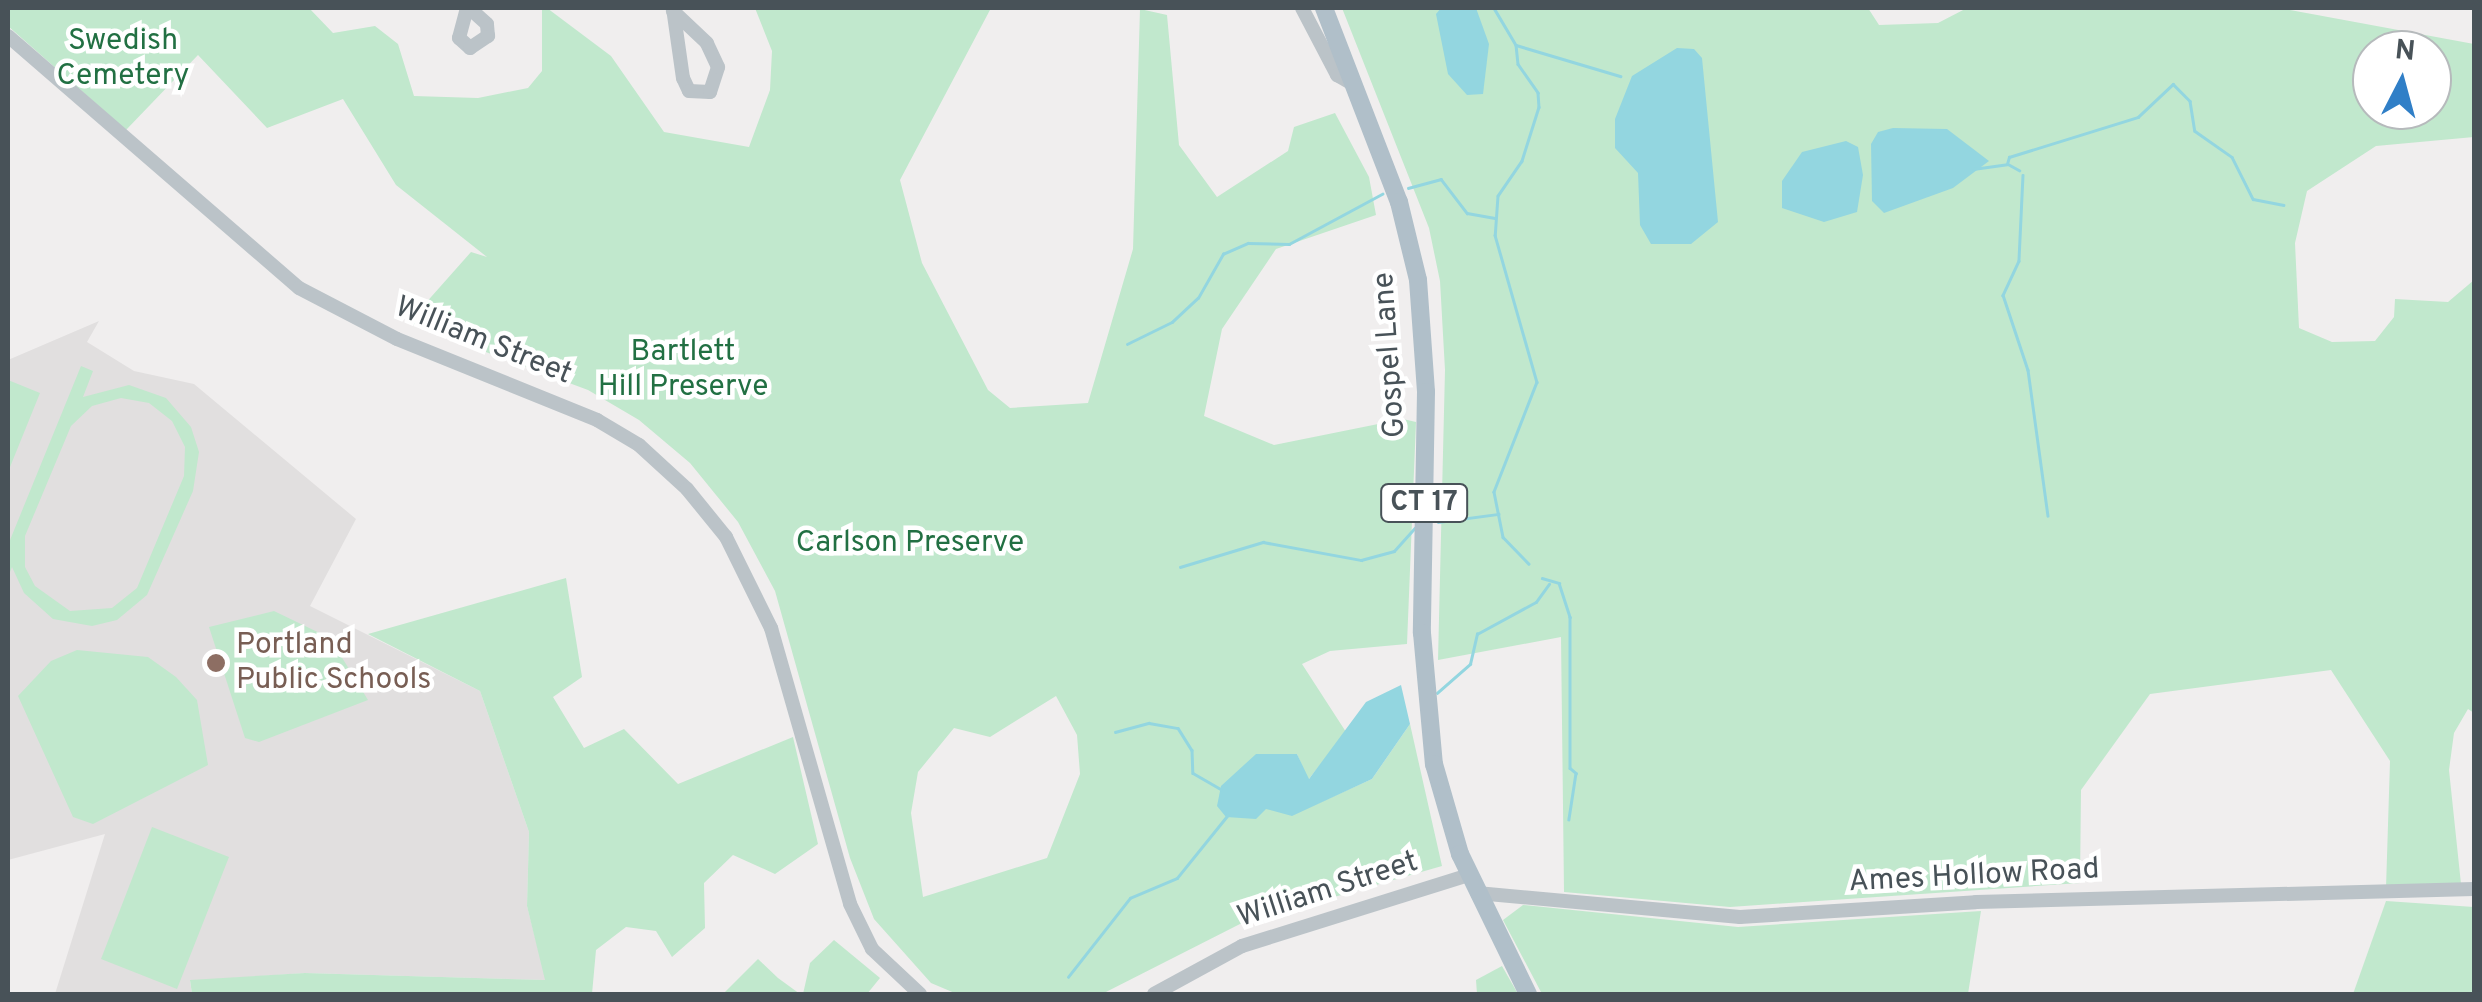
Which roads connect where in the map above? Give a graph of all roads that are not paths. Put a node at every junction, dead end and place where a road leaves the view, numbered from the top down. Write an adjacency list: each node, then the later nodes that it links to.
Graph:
1 (1302, 8): 5 (street)
2 (1324, 8): 5 (main road, Gospel Lane / CT 17)
3 (673, 10): 3 (street)
4 (8, 36): 9 (street, William Street)
5 (1354, 84): 6 (main road, Gospel Lane / CT 17)
6 (1468, 875): 8 (main road, Gospel Lane / CT 17); 10 (street, William Street)
7 (2474, 889): 8 (street, Ames Hollow Road)
8 (1477, 893): 11 (main road, Gospel Lane / CT 17)
9 (920, 994)
10 (1156, 994)
11 (1528, 994)

